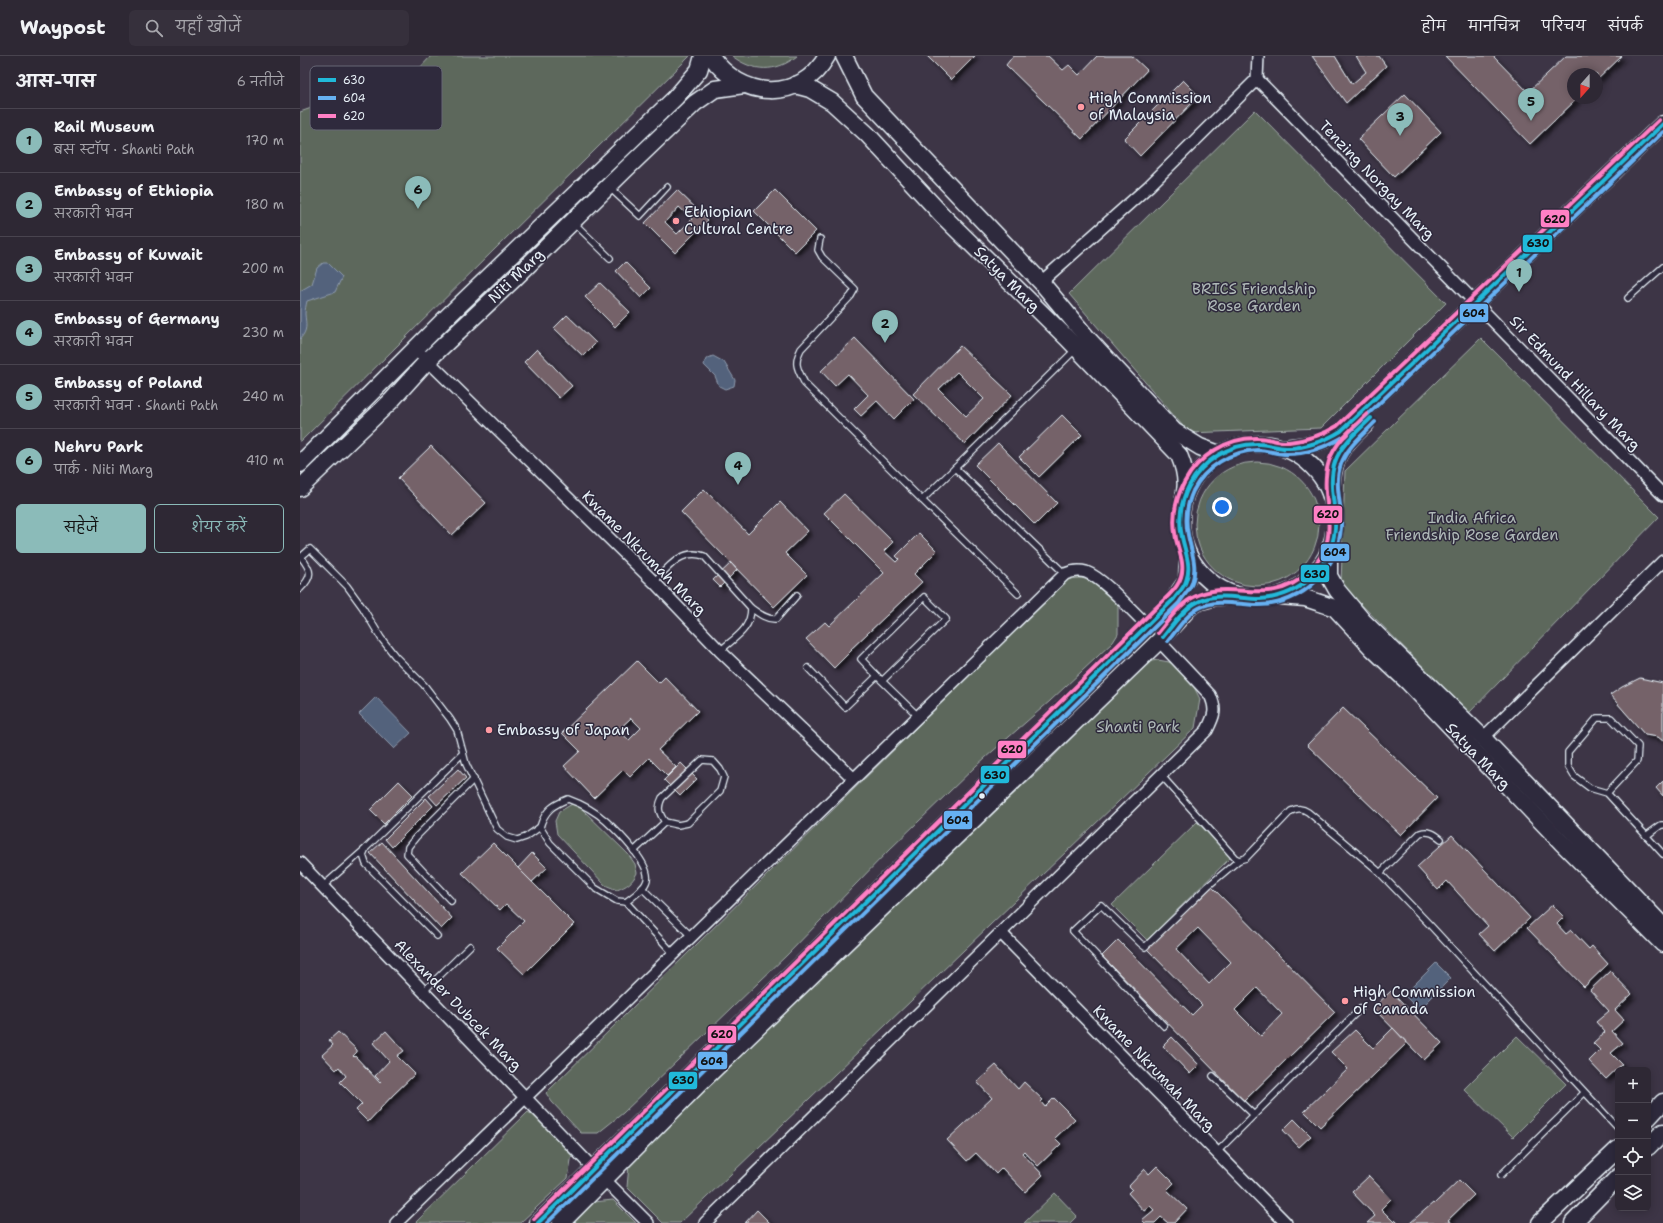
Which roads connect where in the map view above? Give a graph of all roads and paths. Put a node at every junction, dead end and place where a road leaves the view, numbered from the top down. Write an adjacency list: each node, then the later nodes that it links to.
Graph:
1 (703, 56): 20 (main road, Niti Marg)
2 (711, 56): 7 (main road)
3 (827, 56): 8 (main road)
4 (844, 56): 17 (main road, Satya Marg)
5 (1258, 56): 6 (street)
6 (1257, 79): 17 (street); 19 (street, Tenzing Norgay Marg)
7 (744, 85): 8 (main road); 11 (main road, Niti Marg)
8 (795, 85): 21 (main road, Satya Marg)
9 (1663, 124): 19 (main road)
10 (1663, 139): 19 (main road)
11 (608, 186): 12 (lane); 13 (main road, Niti Marg)
12 (667, 186)
13 (572, 221): 15 (lane); 22 (main road, Niti Marg)
14 (820, 239): 31 (lane)
15 (610, 258)
16 (1663, 267): 18 (lane)
17 (1041, 282): 24 (main road, Satya Marg)
18 (1628, 298)
19 (1479, 305): 23 (main road); 28 (street, Sir Edmund Hillary Marg); 30 (main road)
20 (415, 348): 22 (street, Kwame Nkrumah Marg); 25 (main road, Niti Marg)
21 (1077, 348): 26 (lane); 29 (main road, Satya Marg)
22 (428, 360): 27 (main road, Niti Marg); 36 (street, Kwame Nkrumah Marg)
23 (1284, 448): 24 (main road); 30 (main road)
24 (1219, 454): 29 (main road)
25 (300, 464)
26 (955, 468): 31 (lane); 35 (lane)
27 (300, 488)
28 (1663, 494)
29 (1184, 497): 33 (main road)
30 (1332, 497): 32 (main road, Satya Marg)
31 (922, 500): 38 (lane)
32 (1332, 543): 41 (main road); 50 (main road, Satya Marg)
33 (1188, 556): 40 (main road); 43 (main road)
34 (1663, 561): 50 (street)
35 (1065, 574): 43 (street); 49 (street)
36 (654, 582): 42 (lane); 45 (street, Kwame Nkrumah Marg)
37 (300, 589): 51 (lane)
38 (1018, 594)
39 (797, 595): 42 (lane)
40 (1237, 596): 41 (main road); 44 (main road)
41 (1279, 596): 75 (main road, Satya Marg)
42 (751, 608): 45 (lane)
43 (1146, 625): 92 (main road)
44 (1159, 641): 52 (street); 94 (main road)
45 (720, 651): 54 (street, Kwame Nkrumah Marg)
46 (808, 668): 47 (lane)
47 (877, 676): 48 (lane); 48 (lane)
48 (882, 680): 49 (lane)
49 (918, 716): 54 (street)
50 (1483, 738): 71 (main road, Satya Marg)
51 (463, 753): 53 (lane); 61 (lane)
52 (1161, 775): 64 (lane); 72 (street)
53 (474, 778): 58 (lane); 69 (lane)
54 (853, 778): 74 (street)
55 (1607, 793): 55 (lane); 59 (lane)
56 (665, 822): 56 (lane); 62 (lane)
57 (1663, 825): 59 (lane)
58 (540, 827): 62 (lane); 70 (lane)
59 (1646, 836): 63 (lane)
60 (1441, 839): 66 (lane)
61 (366, 848): 67 (lane); 73 (lane)
62 (634, 851): 68 (lane)
63 (1663, 854)
64 (1239, 860): 66 (lane); 80 (lane)
65 (300, 864): 67 (street, Alexander Dubcek Marg)
66 (1380, 873): 82 (lane)
67 (322, 887): 78 (street, Alexander Dubcek Marg)
68 (642, 888): 70 (lane); 74 (lane)
69 (451, 901)
70 (626, 902): 77 (lane)
71 (1663, 926)
72 (1001, 933): 90 (street, Kwame Nkrumah Marg); 100 (street)
73 (438, 936)
74 (691, 936): 77 (street)
75 (1663, 944)
76 (470, 946): 78 (lane)
77 (674, 953): 83 (street)
78 (424, 991): 83 (street, Alexander Dubcek Marg)
79 (1360, 1009): 85 (lane)
80 (1164, 1026)
81 (1213, 1076): 85 (lane)
82 (1584, 1093): 87 (lane); 93 (lane)
83 (526, 1097): 92 (street, Alexander Dubcek Marg); 96 (street)
84 (1663, 1102): 86 (main road)
85 (1254, 1115): 90 (lane)
86 (1651, 1115)
87 (1615, 1125)
88 (1663, 1132): 89 (main road)
89 (1651, 1144)
90 (1216, 1152): 101 (street, Kwame Nkrumah Marg)
91 (1615, 1152): 102 (main road)
92 (593, 1168): 97 (main road)
93 (1501, 1175)
94 (604, 1179): 98 (main road); 99 (street)
95 (1615, 1181): 103 (main road)
96 (396, 1223)
97 (538, 1223)
98 (561, 1223)
99 (648, 1223)
100 (705, 1223)
101 (1286, 1223)
102 (1540, 1223)
103 (1573, 1223)

